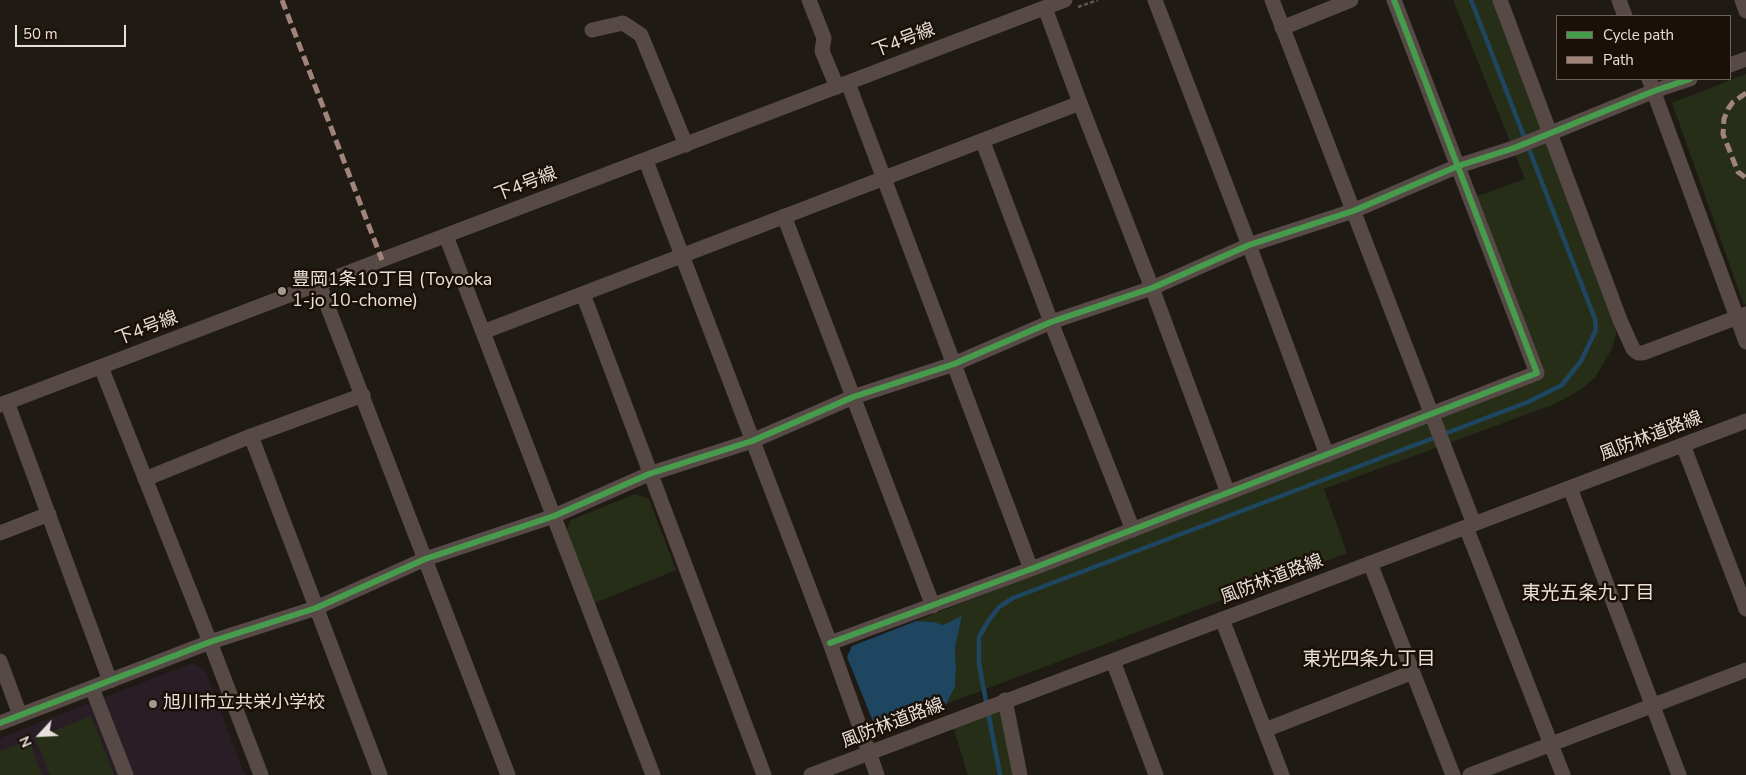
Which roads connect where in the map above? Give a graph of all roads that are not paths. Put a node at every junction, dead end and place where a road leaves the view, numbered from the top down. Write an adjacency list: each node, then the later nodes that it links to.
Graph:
1 (809, 0): 18 (street)
2 (1065, 0): 10 (street, 下4号線)
3 (1155, 0): 30 (street)
4 (1272, 0): 13 (street)
5 (1351, 0): 13 (street)
6 (1394, 0): 25 (street)
7 (1500, 0): 21 (street)
8 (1619, 0): 12 (street)
9 (1742, 0): 11 (street)
10 (1045, 8): 18 (street, 下4号線); 20 (street)
11 (1746, 11)
12 (1625, 15)
13 (1282, 28): 27 (street)
14 (592, 30): 23 (street)
15 (1746, 59): 16 (street)
16 (1731, 65)
17 (1684, 80): 19 (street)
18 (842, 85): 23 (street, 下4号線); 26 (street)
19 (1652, 85): 21 (street); 35 (street)
20 (1080, 103): 22 (street); 33 (street)
21 (1545, 136): 25 (street); 35 (street)
22 (983, 142): 26 (street); 36 (street)
23 (686, 145): 24 (street, 下4号線)
24 (646, 161): 29 (street, 下4号線); 31 (street)
25 (1458, 166): 27 (street); 44 (street)
26 (884, 179): 28 (street); 39 (street)
27 (1353, 211): 30 (street); 44 (street)
28 (784, 216): 31 (street); 42 (street)
29 (446, 236): 32 (street, 下4号線); 37 (street)
30 (1249, 245): 33 (street); 49 (street)
31 (683, 255): 34 (street); 47 (street)
32 (319, 284): 40 (street, 下4号線); 41 (street)
33 (1152, 288): 36 (street); 53 (street)
34 (583, 294): 37 (street); 50 (street)
35 (1741, 316): 38 (street)
36 (1052, 322): 39 (street); 57 (street)
37 (483, 332): 55 (street)
38 (1746, 342)
39 (954, 364): 42 (street); 61 (street)
40 (101, 367): 43 (street, 下4号線); 51 (street)
41 (363, 395): 46 (street); 59 (street)
42 (853, 397): 47 (street); 62 (street)
43 (4, 404): 54 (street)
44 (1433, 420): 49 (street); 56 (street)
45 (1746, 421): 48 (street, 風防林道路線)
46 (251, 436): 51 (street); 63 (street)
47 (752, 441): 50 (street); 67 (street)
48 (1683, 445): 52 (street, 風防林道路線); 64 (street)
49 (1326, 455): 53 (street)
50 (649, 474): 55 (street); 86 (street)
51 (145, 479): 66 (street)
52 (1570, 488): 56 (street, 風防林道路線); 75 (street)
53 (1228, 493): 57 (street)
54 (49, 514): 58 (street); 72 (street)
55 (554, 516): 59 (street); 85 (street)
56 (1470, 526): 60 (street, 風防林道路線); 79 (street)
57 (1133, 530): 61 (street)
58 (0, 533)
59 (425, 559): 63 (street); 84 (street)
60 (1370, 563): 65 (street, 風防林道路線); 71 (street)
61 (1031, 569): 62 (street)
62 (933, 606): 67 (street)
63 (316, 608): 66 (street); 83 (street)
64 (1746, 609)
65 (1222, 619): 69 (street, 風防林道路線); 78 (street)
66 (210, 642): 72 (street); 82 (street)
67 (830, 643): 80 (street)
68 (0, 661): 76 (street)
69 (1113, 661): 74 (street, 風防林道路線); 90 (street)
70 (1746, 670): 75 (street)
71 (1413, 672): 78 (street); 92 (street)
72 (110, 681): 73 (street)
73 (92, 688): 76 (street); 81 (street)
74 (999, 703): 80 (street, 風防林道路線); 89 (street)
75 (1652, 706): 79 (street); 95 (street)
76 (20, 715): 77 (street)
77 (0, 723)
78 (1265, 730): 91 (street)
79 (1551, 744): 93 (street); 94 (street)
80 (869, 753): 87 (street, 風防林道路線); 88 (street)
81 (126, 775)
82 (261, 775)
83 (380, 775)
84 (508, 775)
85 (653, 775)
86 (764, 775)
87 (811, 775)
88 (877, 775)
89 (1020, 775)
90 (1156, 775)
91 (1282, 775)
92 (1453, 775)
93 (1470, 775)
94 (1563, 775)
95 (1679, 775)

